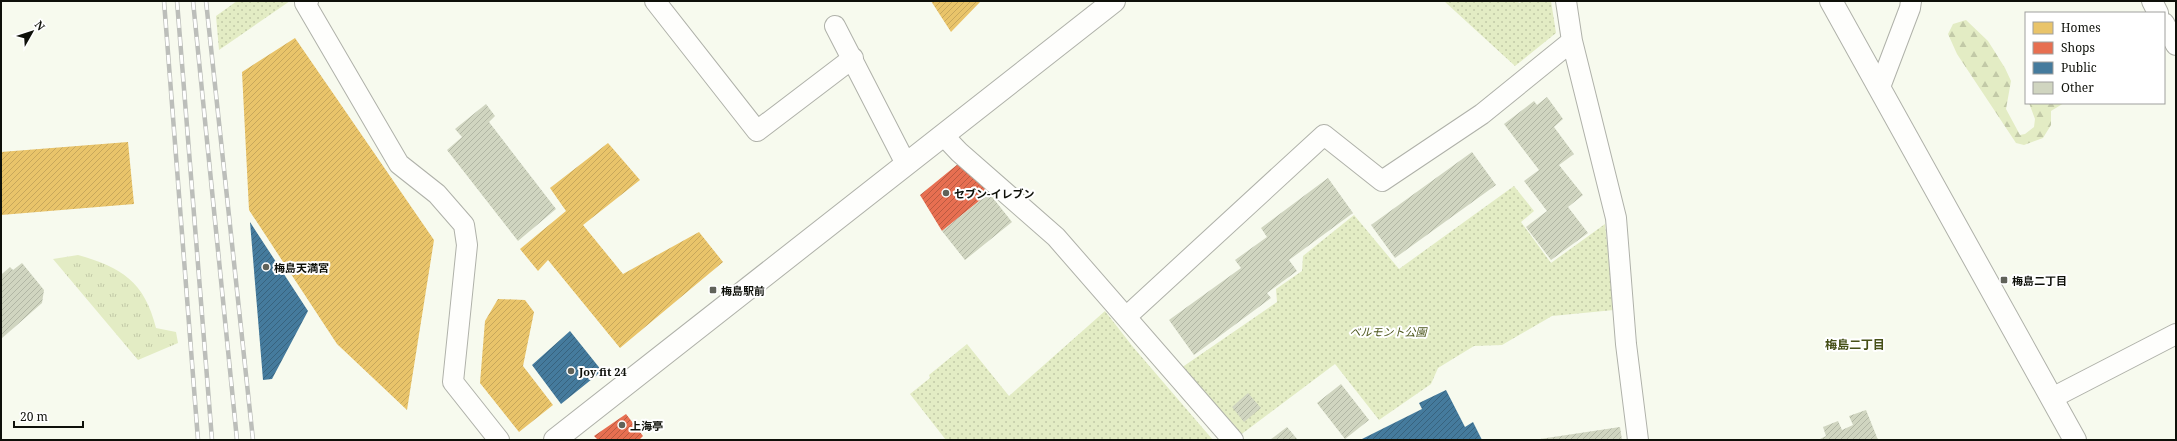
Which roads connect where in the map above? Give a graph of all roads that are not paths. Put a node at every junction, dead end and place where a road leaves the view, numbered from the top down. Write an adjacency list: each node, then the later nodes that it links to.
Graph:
1 (308, 1): 18 (street)
2 (655, 1): 11 (street)
3 (1114, 1): 13 (street)
4 (1566, 1): 9 (street)
5 (1831, 1): 12 (street)
6 (1911, 1): 12 (street)
7 (2165, 25): 10 (street)
8 (835, 26): 11 (street)
9 (1572, 41): 15 (street); 21 (street)
10 (2176, 45)
11 (854, 58): 14 (street)
12 (1880, 87): 17 (street)
13 (943, 135): 14 (street); 15 (street)
14 (906, 164): 19 (street)
15 (1126, 317): 20 (street)
16 (2176, 334): 17 (street)
17 (2052, 398): 22 (street)
18 (499, 440)
19 (555, 440)
20 (1233, 440)
21 (1638, 440)
22 (2076, 440)

